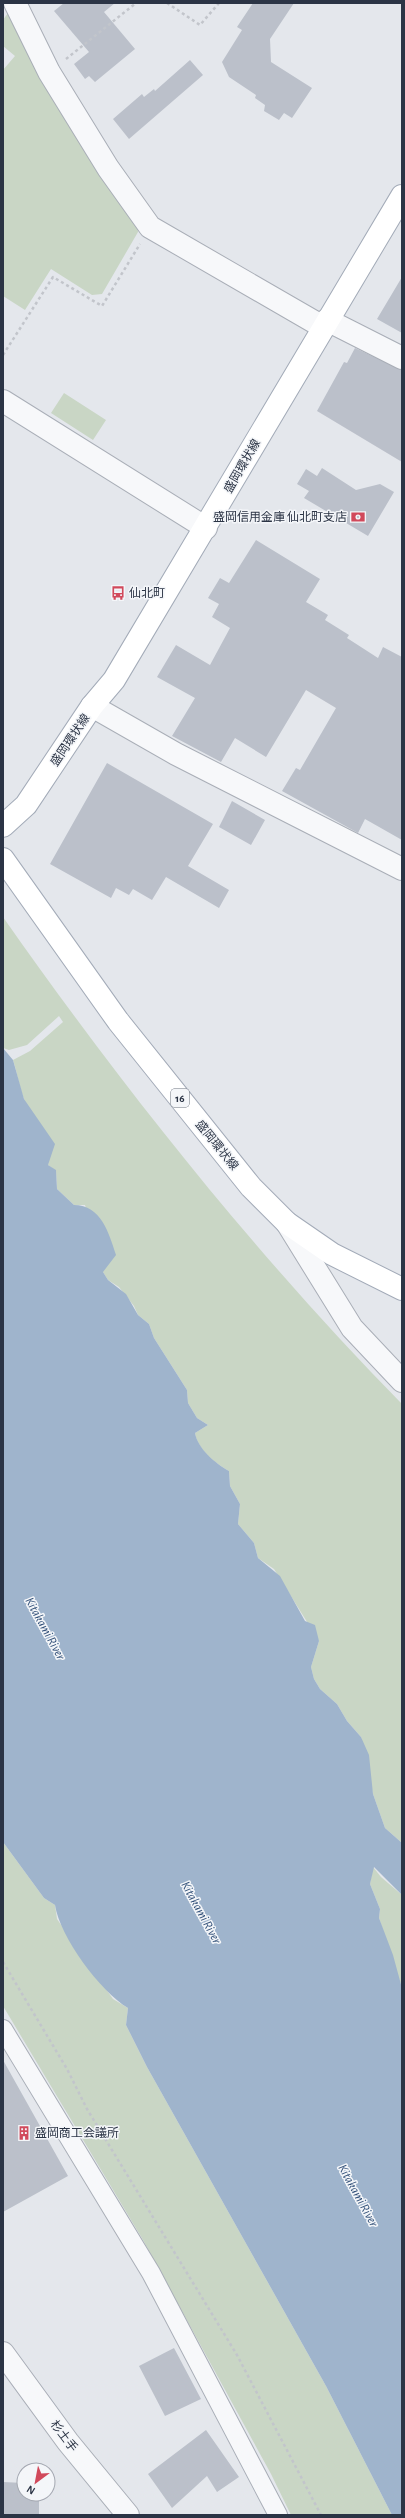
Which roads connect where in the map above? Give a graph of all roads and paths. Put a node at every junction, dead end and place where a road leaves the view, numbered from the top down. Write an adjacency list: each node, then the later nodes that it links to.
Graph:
1 (15, 3): 5 (street)
2 (136, 3): 5 (path)
3 (167, 3): 4 (path)
4 (219, 3)
5 (49, 72): 7 (street)
6 (402, 196): 8 (main road, 盛岡環状線)
7 (150, 227): 8 (street); 9 (path)
8 (325, 324): 10 (street); 12 (main road, 盛岡環状線)
9 (3, 355)
10 (402, 358)
11 (3, 401): 12 (street)
12 (206, 528): 13 (main road, 盛岡環状線)
13 (92, 706): 14 (main road, 盛岡環状線); 16 (street)
14 (3, 826)
15 (3, 859): 17 (main road, 盛岡環状線 / 16)
16 (402, 869)
17 (287, 1223): 18 (main road, 盛岡環状線 / 16); 19 (street)
18 (402, 1289)
19 (402, 1381)
20 (3, 1962): 25 (path)
21 (3, 2029): 24 (street)
22 (3, 2353): 23 (street, 杉土手)
23 (128, 2515)
24 (278, 2515)
25 (321, 2515)

